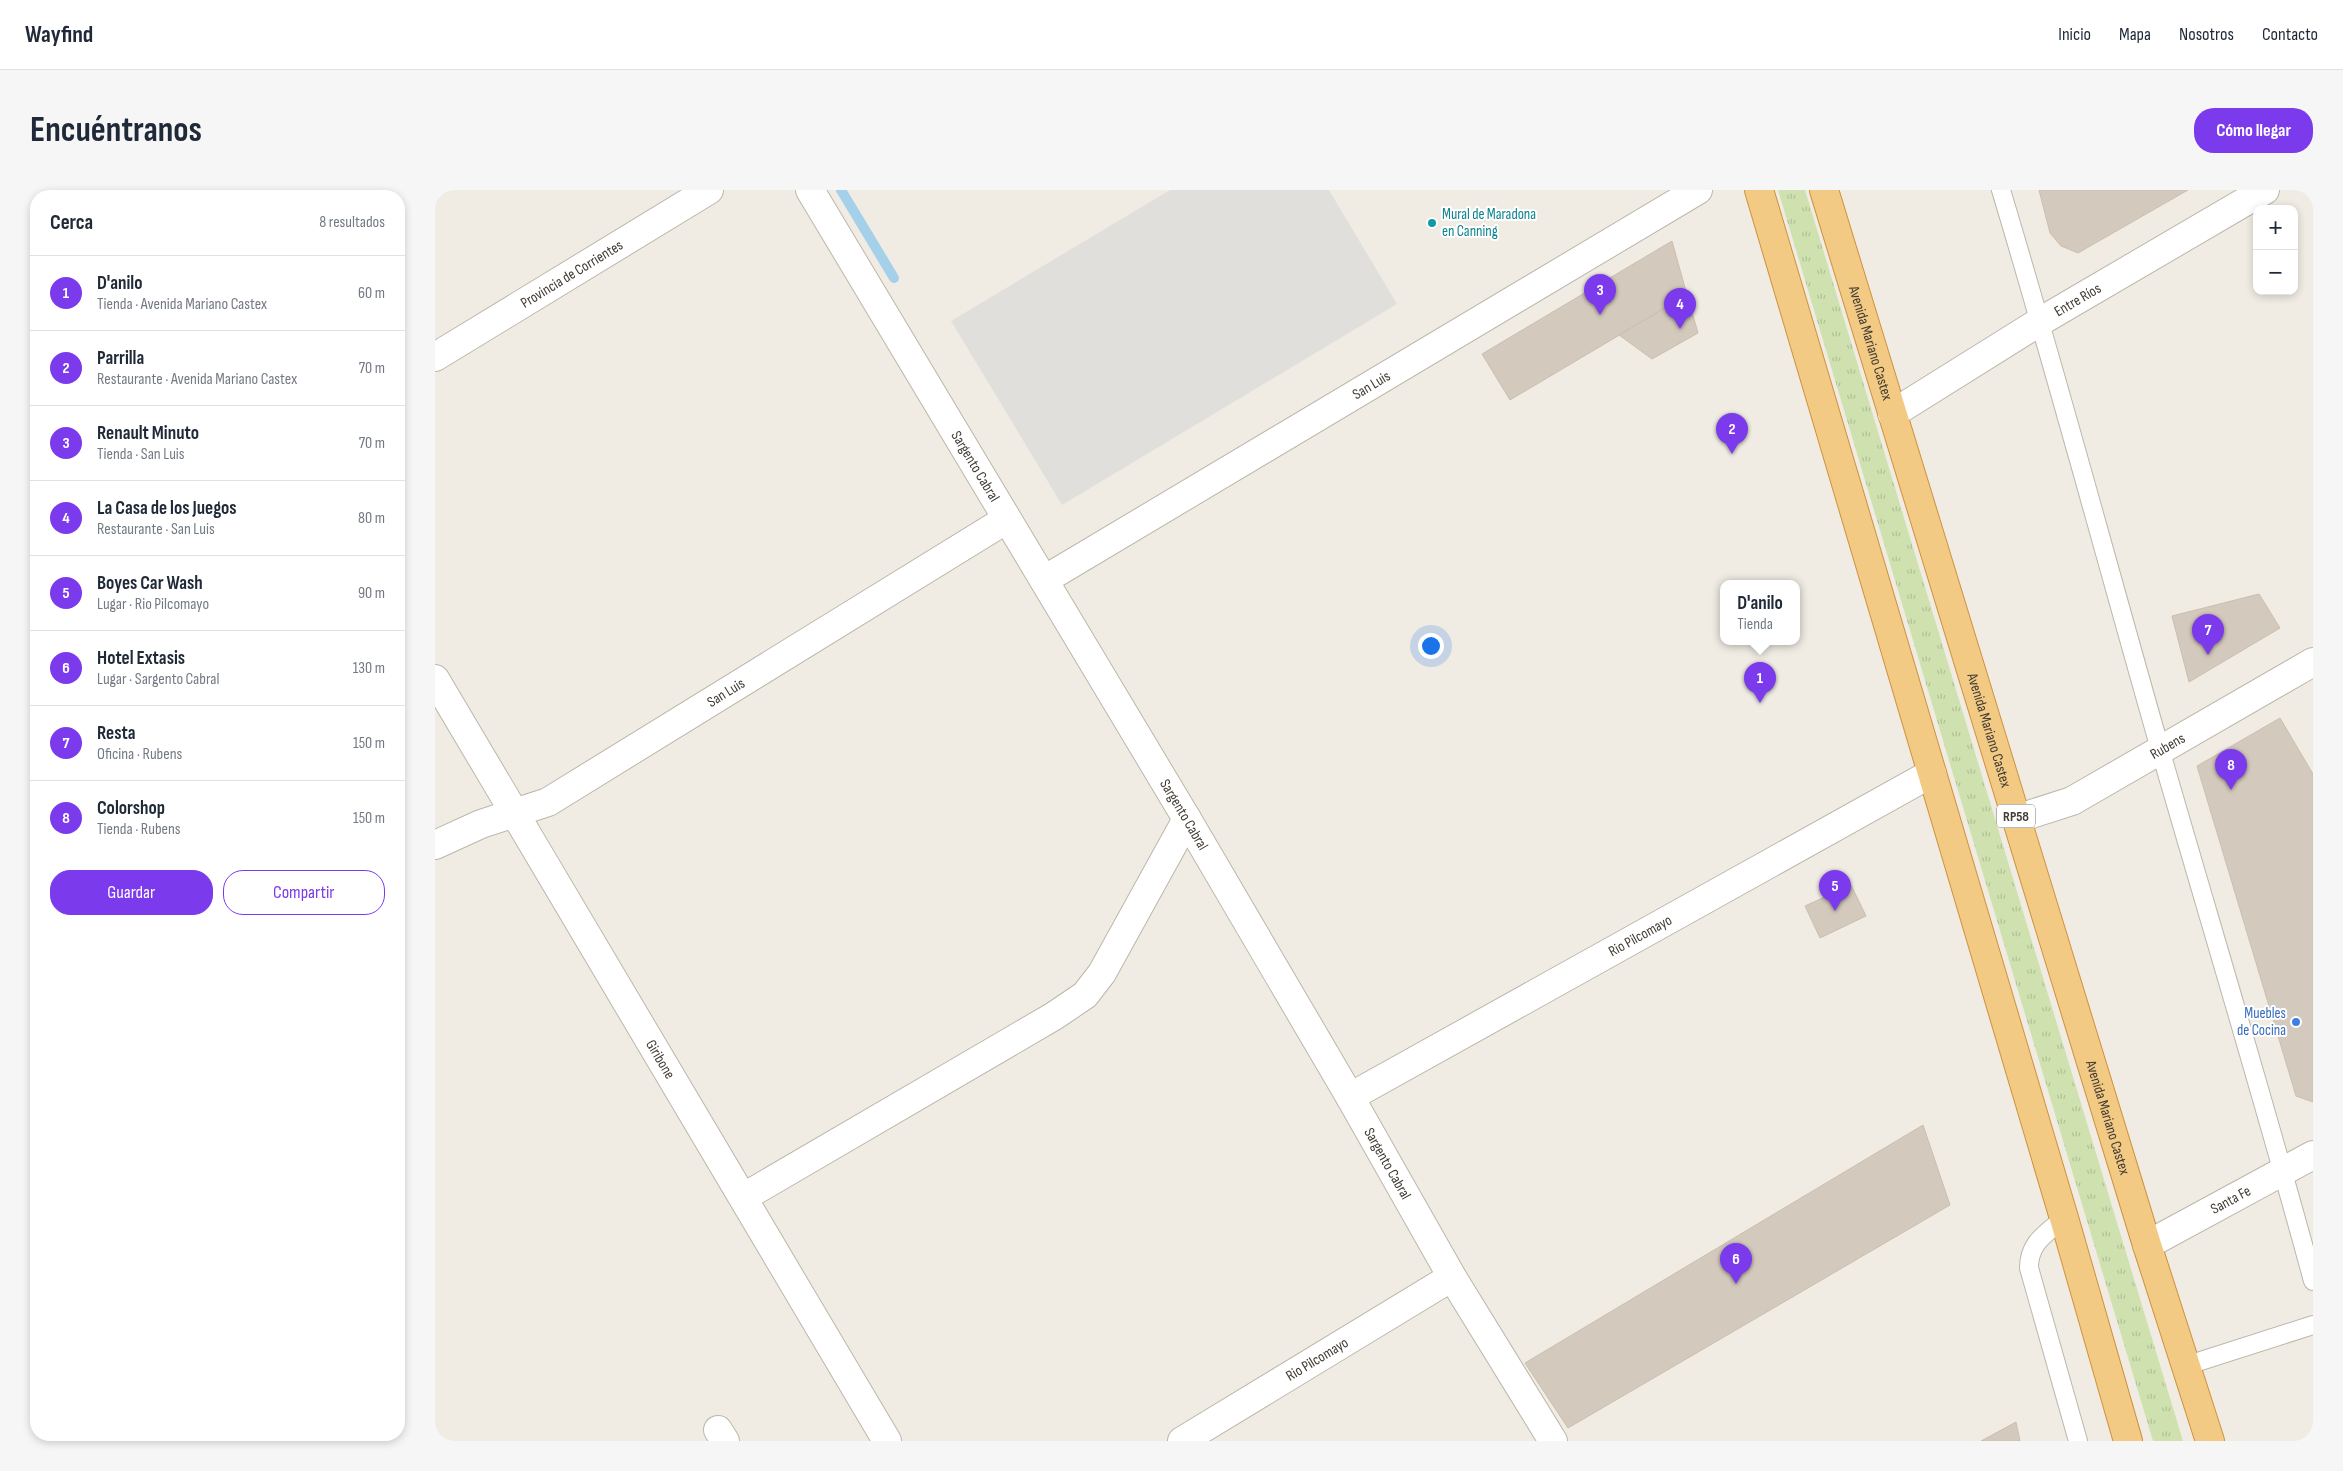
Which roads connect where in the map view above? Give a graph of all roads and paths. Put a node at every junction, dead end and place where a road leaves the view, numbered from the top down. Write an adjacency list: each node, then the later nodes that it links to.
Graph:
1 (709, 190): 10 (street, Provincia de Corrientes)
2 (810, 190): 12 (street, Sargento Cabral)
3 (1698, 190): 8 (street, San Luis)
4 (1759, 190): 17 (highway)
5 (1824, 190): 11 (highway, Avenida Mariano Castex / RP58)
6 (2001, 190): 9 (lane)
7 (2265, 190): 9 (street, Entre Ríos)
8 (1670, 198): 13 (street, San Luis)
9 (2041, 322): 11 (street, Entre Ríos); 16 (lane)
10 (435, 357)
11 (1892, 414): 20 (highway, Avenida Mariano Castex / RP58)
12 (1007, 519): 13 (street, Sargento Cabral); 18 (street, San Luis)
13 (1044, 580): 19 (street, Sargento Cabral)
14 (2313, 662): 16 (street, Rubens)
15 (435, 679): 18 (street, Giribone)
16 (2161, 750): 20 (street, Rubens); 24 (lane)
17 (1931, 773): 22 (street, Rio Pilcomayo); 26 (highway)
18 (516, 812): 21 (street, San Luis); 25 (street, Giribone)
19 (1187, 819): 22 (street, Sargento Cabral); 25 (street)
20 (2016, 819): 27 (highway, Avenida Mariano Castex / RP58)
21 (435, 845)
22 (1351, 1097): 28 (street, Sargento Cabral)
23 (2313, 1155): 24 (street, Santa Fe)
24 (2284, 1172): 27 (street, Santa Fe); 29 (lane)
25 (744, 1197): 32 (street, Giribone)
26 (2064, 1218): 35 (lane); 36 (highway)
27 (2147, 1245): 31 (highway, Avenida Mariano Castex / RP58)
28 (1452, 1277): 33 (street, Rio Pilcomayo); 34 (street, Sargento Cabral)
29 (2313, 1281)
30 (2313, 1325): 31 (lane)
31 (2185, 1366): 37 (highway, Avenida Mariano Castex / RP58)
32 (881, 1439)
33 (1182, 1441)
34 (1553, 1441)
35 (2079, 1441)
36 (2128, 1441)
37 (2210, 1441)

